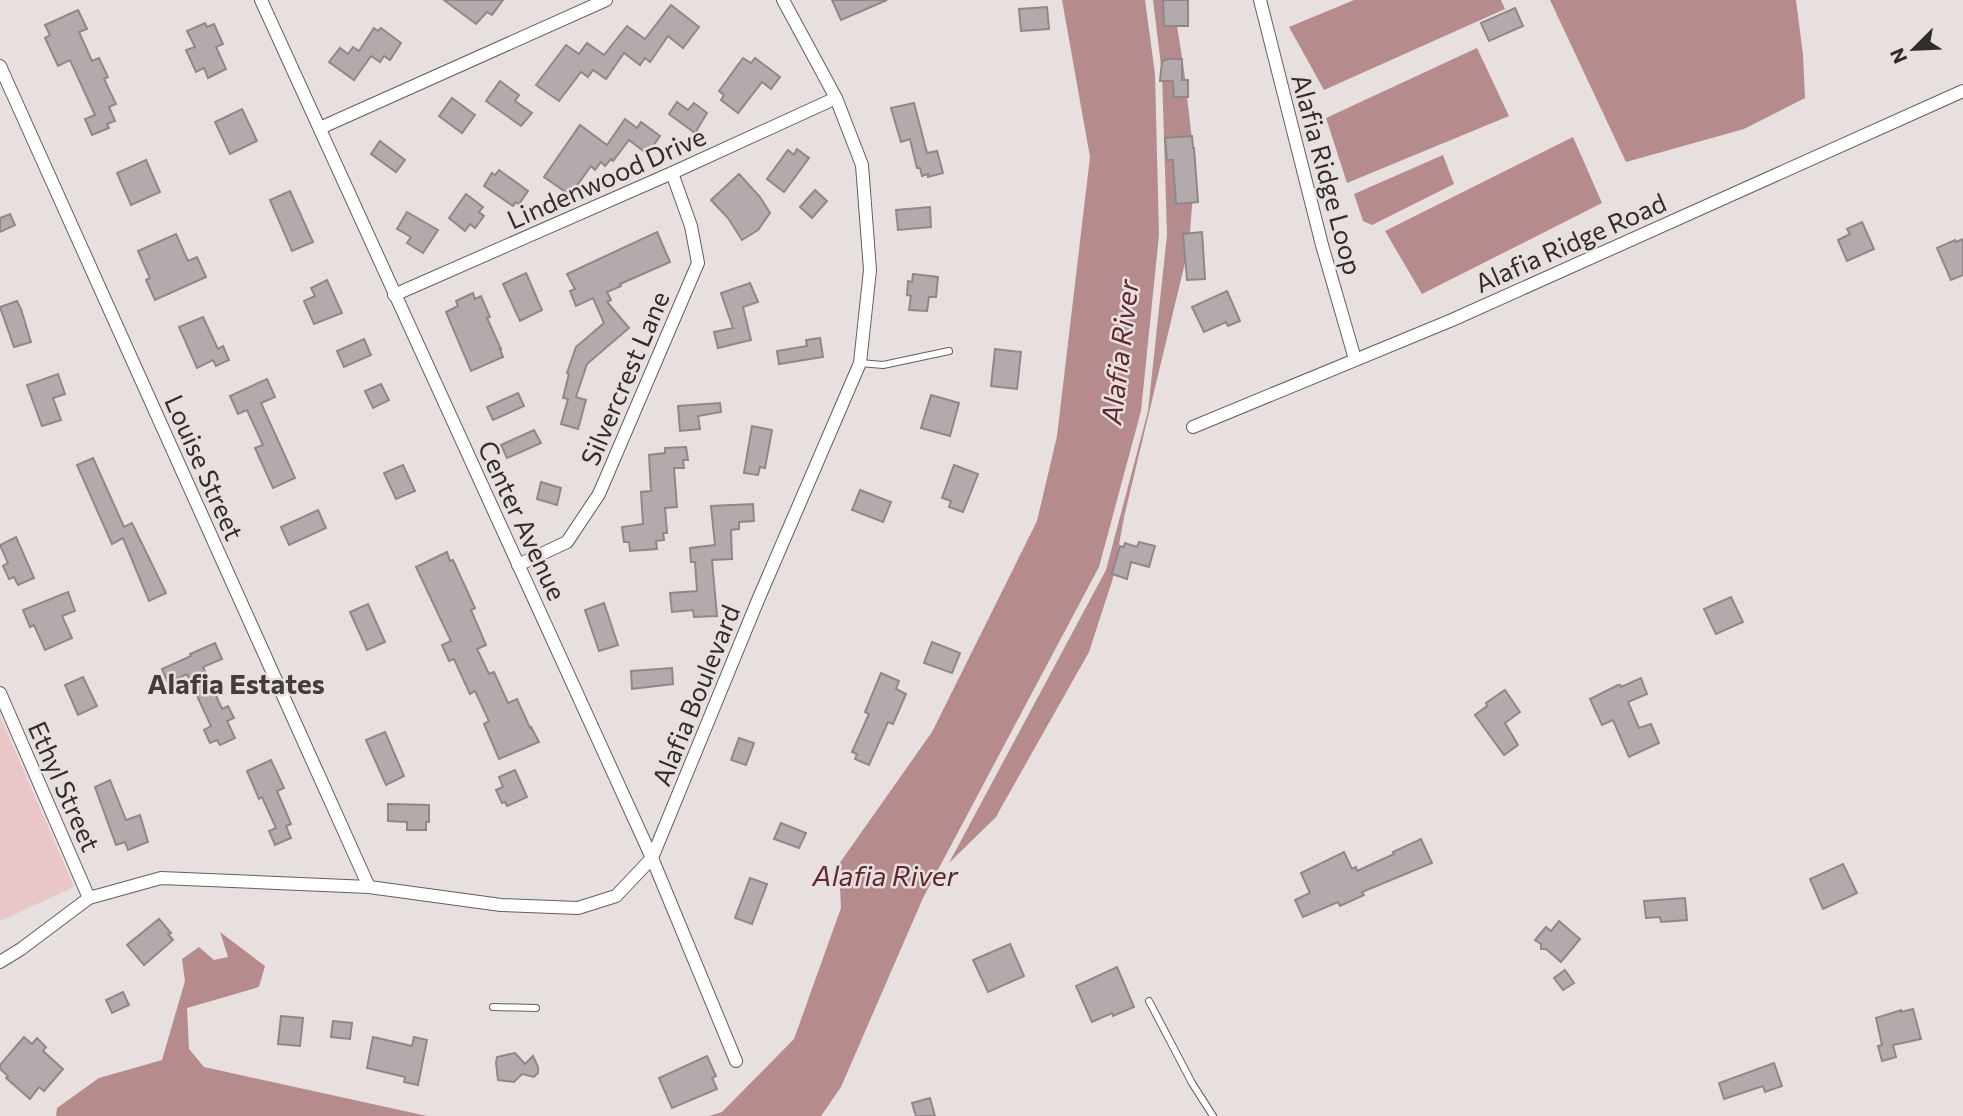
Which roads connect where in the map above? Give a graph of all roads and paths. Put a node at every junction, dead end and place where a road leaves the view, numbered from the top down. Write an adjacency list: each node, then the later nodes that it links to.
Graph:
1 (261, 0): 8 (street, Center Avenue)
2 (606, 0): 8 (street)
3 (783, 0): 7 (street, Alafia Boulevard)
4 (1260, 0): 12 (street, Alafia Ridge Loop)
5 (0, 66): 18 (street, Louise Street)
6 (1963, 91): 12 (street, Alafia Ridge Road)
7 (836, 98): 9 (street, Lindenwood Drive); 13 (street, Alafia Boulevard)
8 (320, 128): 10 (street, Center Avenue)
9 (671, 173): 10 (street, Lindenwood Drive); 15 (street, Silvercrest Lane)
10 (394, 295): 15 (street, Center Avenue)
11 (949, 351): 13 (lane)
12 (1355, 359): 14 (street, Alafia Ridge Road)
13 (860, 363): 17 (street, Alafia Boulevard)
14 (1193, 427)
15 (519, 565): 17 (street, Center Avenue)
16 (0, 693): 19 (street, Ethyl Street)
17 (652, 858): 18 (street, Alafia Boulevard); 24 (street, Center Avenue)
18 (369, 887): 19 (street, Alafia Boulevard)
19 (89, 898): 20 (street)
20 (0, 962)
21 (1149, 1001): 25 (lane)
22 (493, 1007): 23 (lane)
23 (537, 1008)
24 (736, 1061)
25 (1213, 1116)

